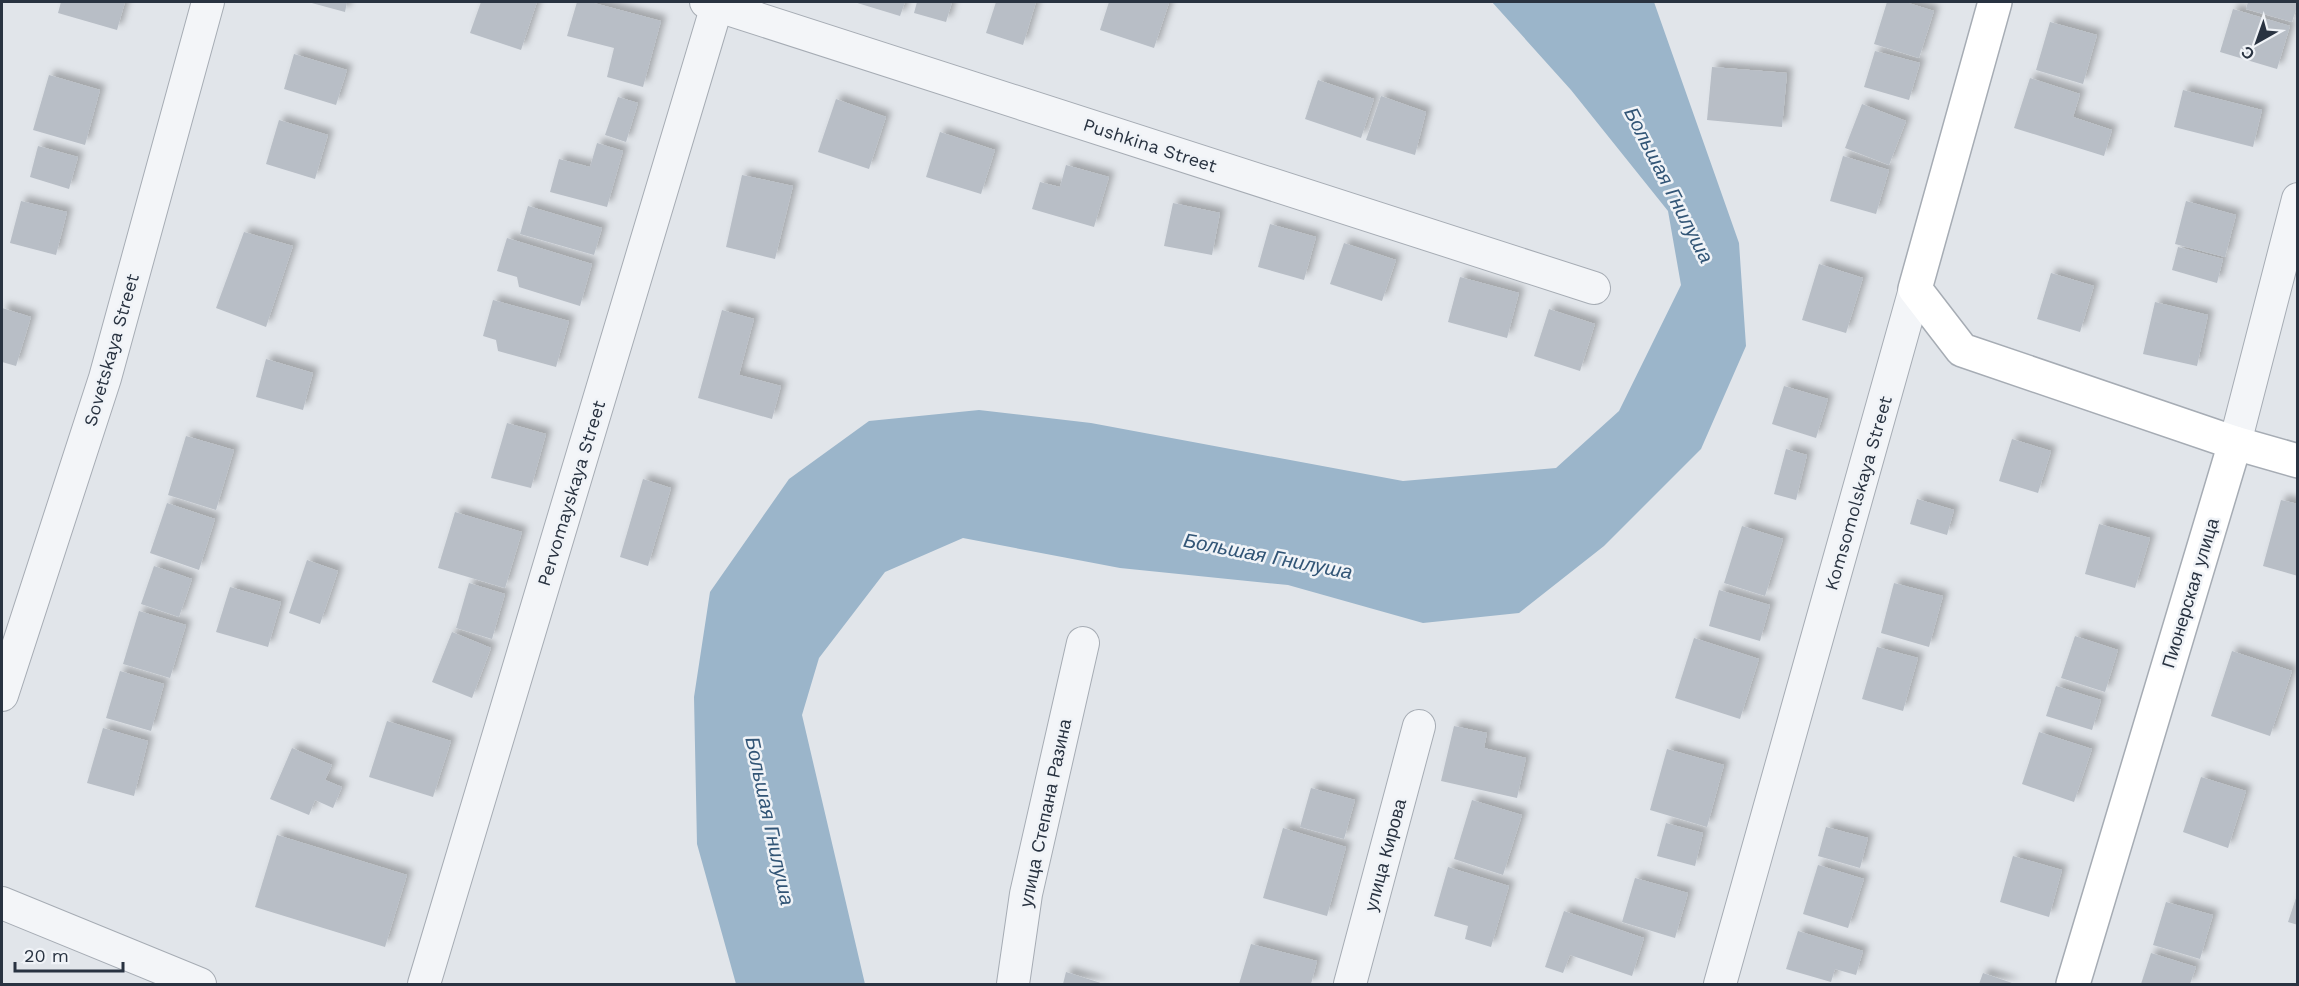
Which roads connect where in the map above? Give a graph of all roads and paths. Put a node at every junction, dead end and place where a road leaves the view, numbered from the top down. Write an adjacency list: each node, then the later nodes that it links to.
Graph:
1 (208, 2): 10 (street, Sovetskaya Street)
2 (714, 2): 5 (street, Pushkina Street); 14 (street, Pervomayskaya Street)
3 (1995, 2): 6 (main road, Komsomolskaya Street)
4 (2298, 199): 7 (street, Пионерская улица)
5 (1594, 288)
6 (1915, 289): 7 (main road); 17 (street, Komsomolskaya Street)
7 (2235, 443): 8 (main road); 18 (main road, Пионерская улица)
8 (2298, 461)
9 (1083, 643): 15 (street, улица Степана Разина)
10 (2, 695)
11 (1419, 726): 16 (street, улица Кирова)
12 (2, 903): 13 (street)
13 (200, 984)
14 (424, 984)
15 (1013, 984)
16 (1350, 984)
17 (1720, 984)
18 (2073, 984)

